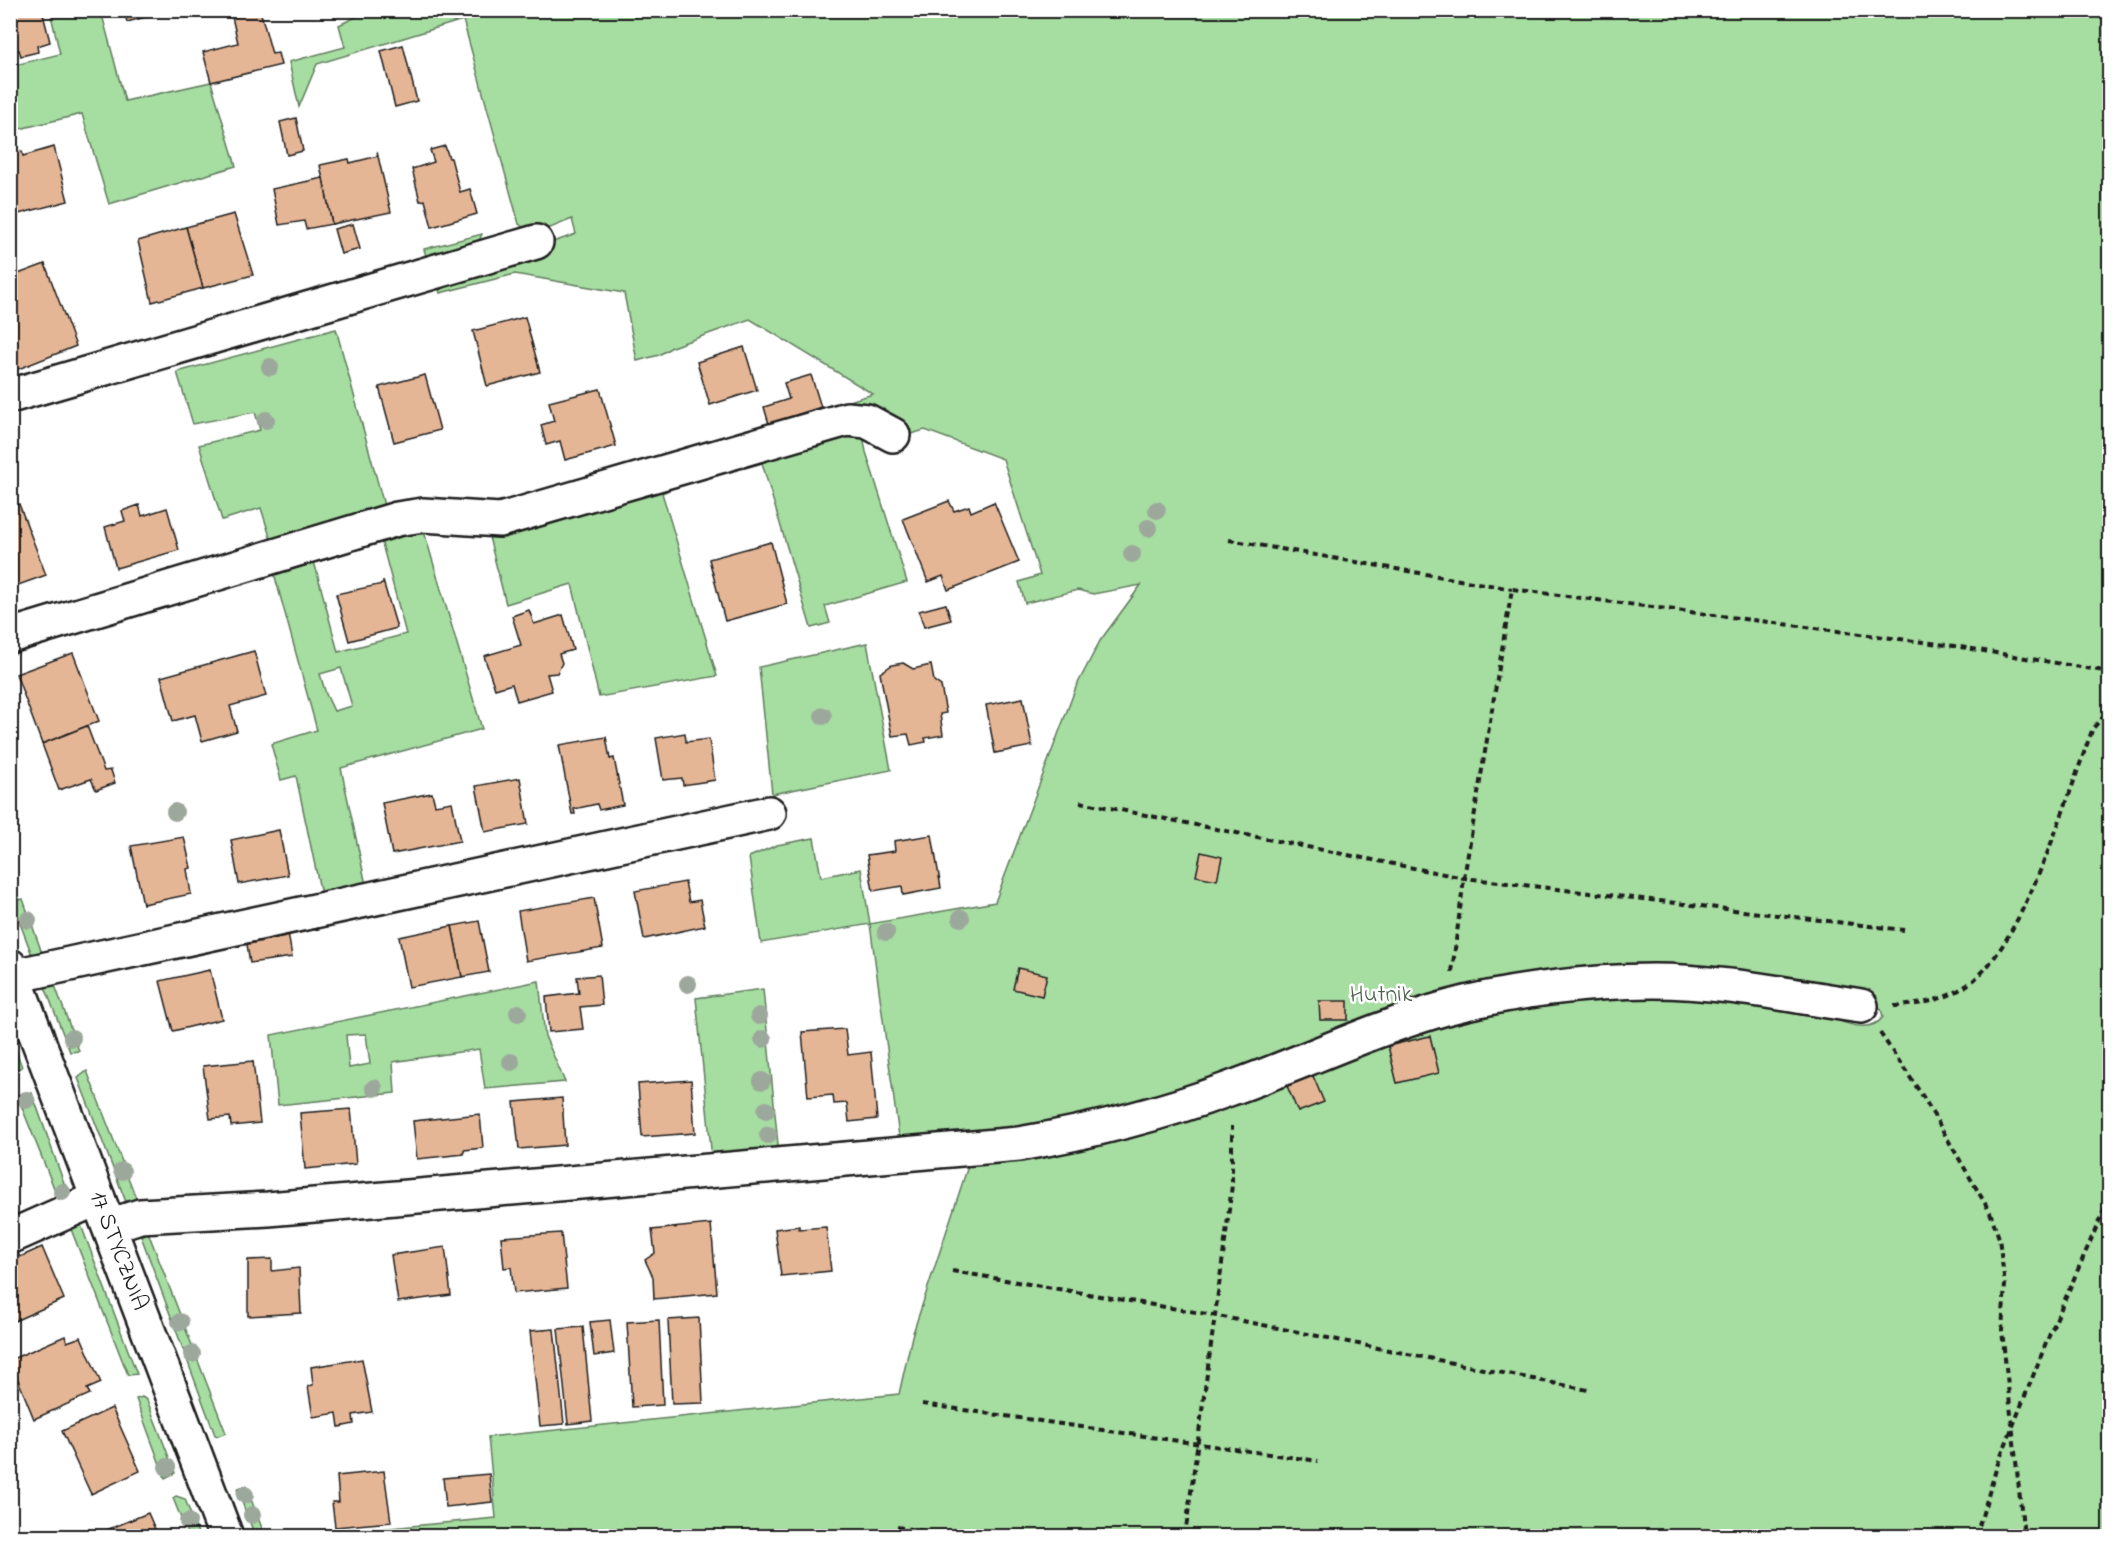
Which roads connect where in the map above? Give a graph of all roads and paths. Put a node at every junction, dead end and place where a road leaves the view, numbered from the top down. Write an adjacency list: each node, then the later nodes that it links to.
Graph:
1 (536, 242): 2 (main road)
2 (10, 396)
3 (893, 435): 6 (main road)
4 (1229, 540): 5 (path)
5 (1512, 589): 7 (path); 11 (path)
6 (10, 636)
7 (2109, 672)
8 (2109, 710): 14 (path)
9 (1080, 802): 11 (path)
10 (769, 813): 13 (main road)
11 (1464, 878): 12 (path); 15 (path)
12 (1904, 930)
13 (12, 971): 18 (main road, 17 STYCZNIA)
14 (1861, 1006): 15 (main road); 24 (path)
15 (1447, 1008): 16 (main road)
16 (1230, 1089): 18 (main road); 21 (path)
17 (2109, 1196): 24 (path)
18 (103, 1212): 19 (main road); 28 (main road, 17 STYCZNIA)
19 (10, 1237)
20 (952, 1271): 21 (path)
21 (1213, 1316): 22 (path); 25 (path)
22 (1588, 1390)
23 (922, 1404): 25 (path)
24 (2013, 1428): 31 (path); 32 (path)
25 (1197, 1443): 26 (path); 30 (path)
26 (1318, 1461)
27 (897, 1527): 29 (path)
28 (226, 1536)
29 (956, 1536)
30 (1185, 1536)
31 (1976, 1536)
32 (2024, 1536)

